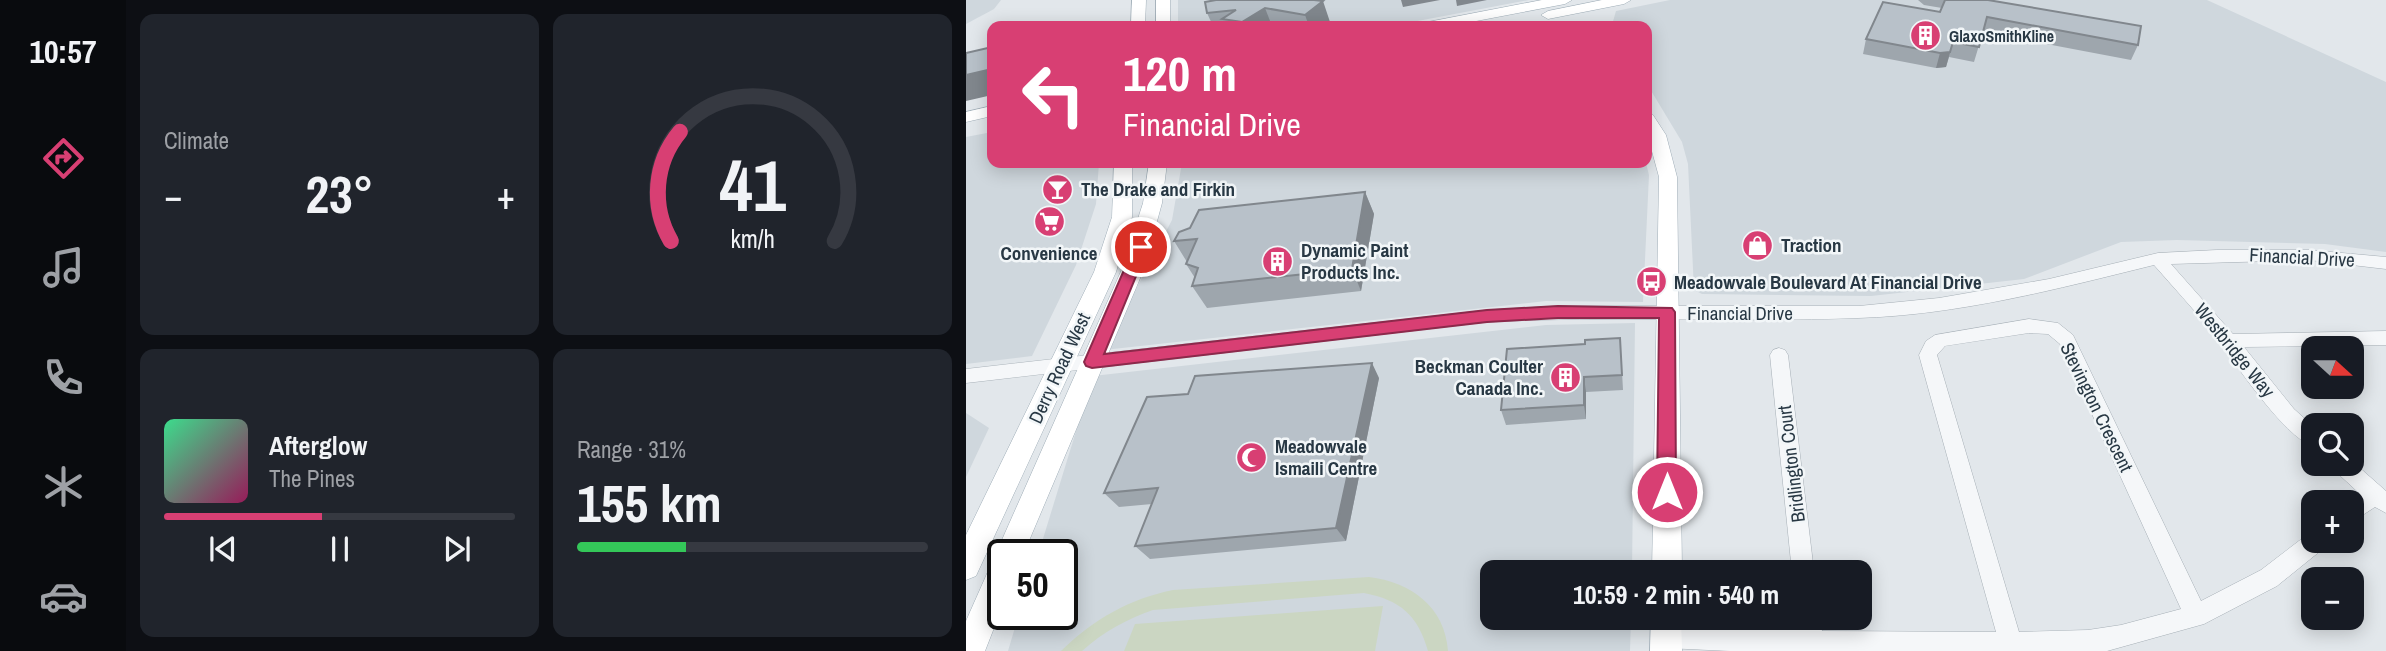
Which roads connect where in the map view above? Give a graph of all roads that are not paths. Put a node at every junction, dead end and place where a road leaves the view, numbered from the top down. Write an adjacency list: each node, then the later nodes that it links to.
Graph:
1 (1139, 0): 8 (main road)
2 (1163, 0): 9 (main road)
3 (1538, 0): 7 (main road)
4 (1624, 0): 5 (main road)
5 (1602, 4): 6 (main road)
6 (1570, 10): 7 (main road); 7 (main road)
7 (1522, 14): 10 (main road); 11 (main road)
8 (1138, 21)
9 (1163, 21)
10 (1468, 21)
11 (1503, 21)
12 (987, 112): 13 (main road)
13 (966, 117)
14 (987, 123): 15 (main road)
15 (966, 127)
16 (1652, 127): 21 (main road)
17 (1123, 168): 26 (main road, Derry Road West)
18 (1158, 168): 25 (main road, Derry Road West)
19 (2158, 259): 20 (street, Financial Drive); 21 (street, Financial Drive); 23 (street, Westbridge Way)
20 (2386, 263)
21 (1667, 312): 25 (street, Financial Drive); 34 (main road)
22 (2386, 338): 23 (street)
23 (2228, 341): 28 (street, Westbridge Way)
24 (1779, 355): 35 (street, Bridlington Court)
25 (1092, 362): 26 (street, Financial Drive); 32 (main road, Derry Road West)
26 (1061, 365): 27 (street, Financial Drive); 36 (main road, Derry Road West)
27 (966, 376)
28 (2301, 427)
29 (2354, 476): 30 (street)
30 (2380, 499): 31 (street)
31 (2364, 506)
32 (1015, 539)
33 (2301, 553): 38 (street)
34 (1667, 560)
35 (1802, 560)
36 (966, 566)
37 (987, 607): 42 (main road)
38 (2196, 616): 40 (street); 40 (street, Stevington Crescent)
39 (1666, 635): 41 (street)
40 (2011, 644): 41 (street)
41 (1812, 647)
42 (969, 651)

